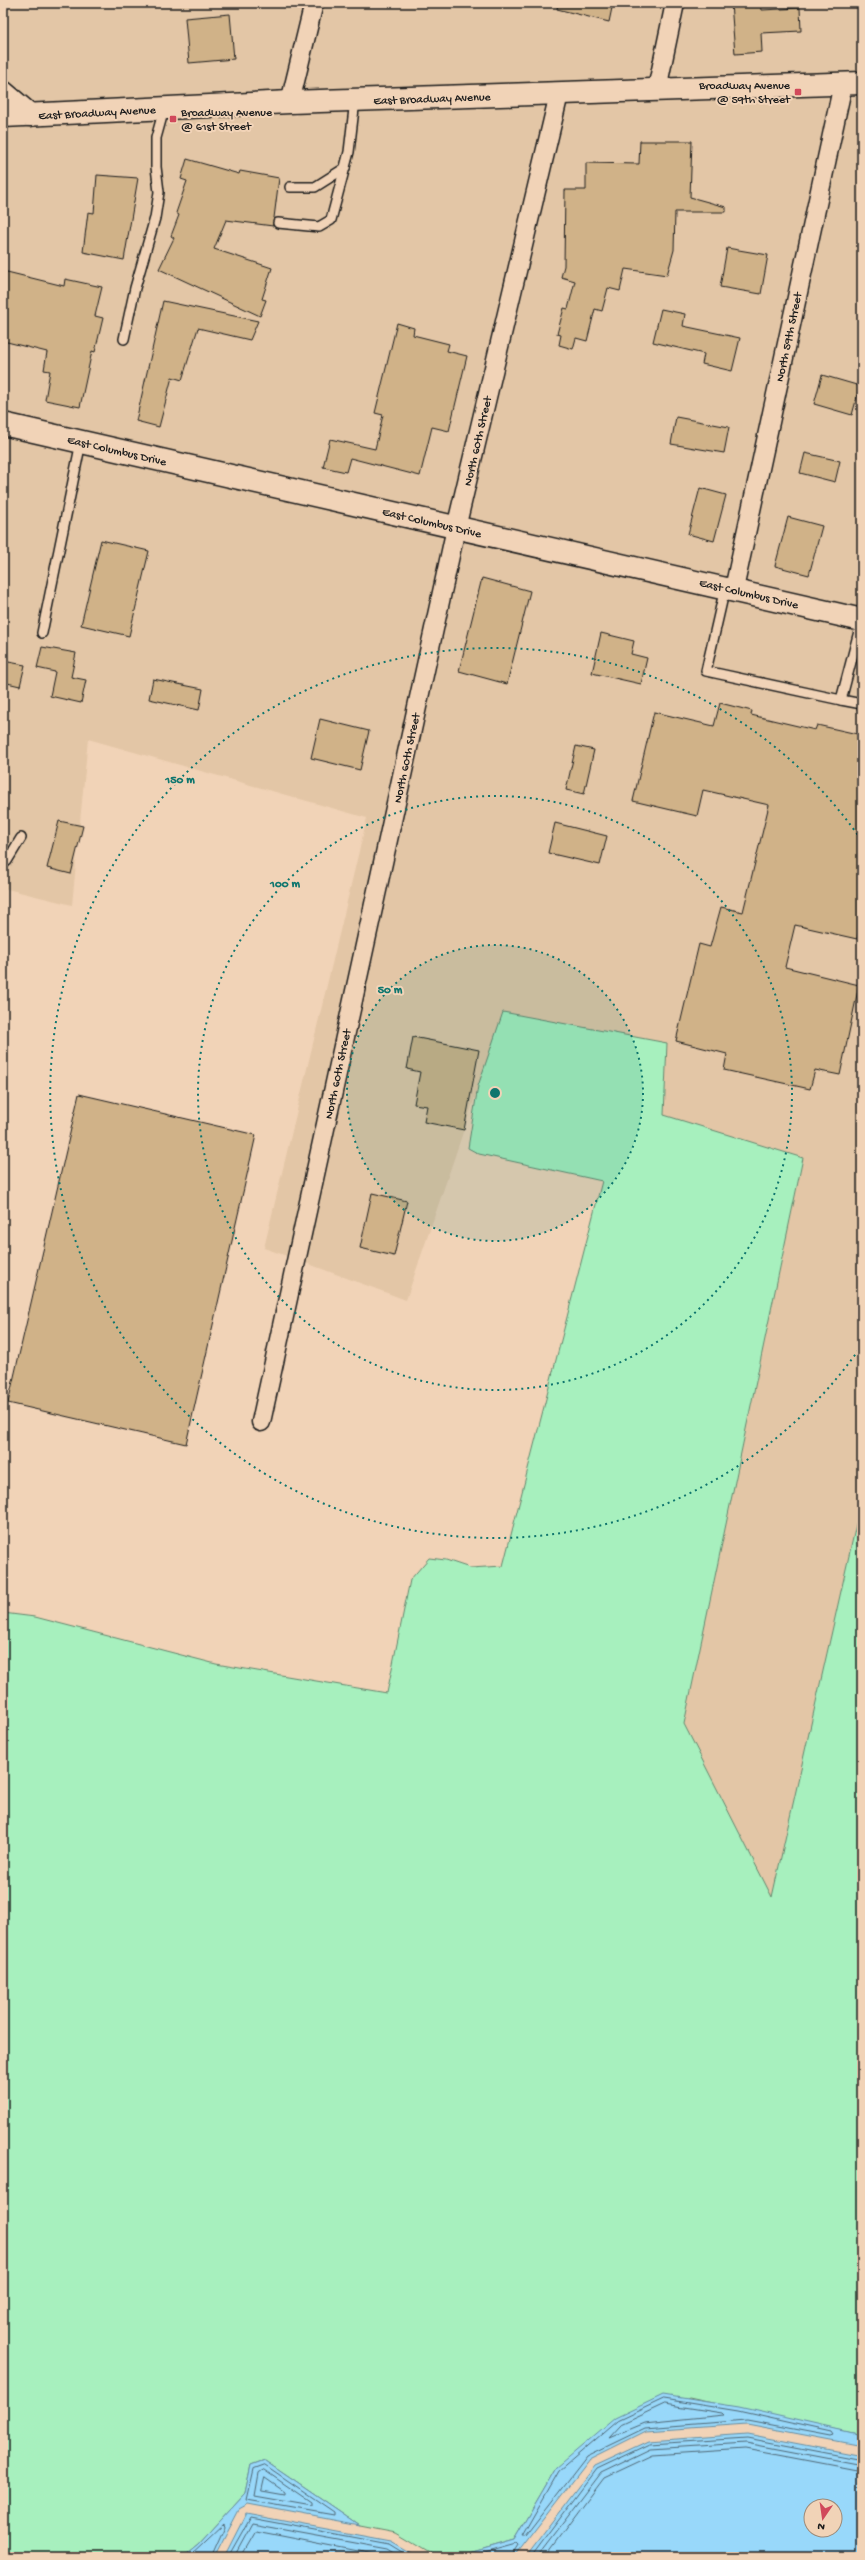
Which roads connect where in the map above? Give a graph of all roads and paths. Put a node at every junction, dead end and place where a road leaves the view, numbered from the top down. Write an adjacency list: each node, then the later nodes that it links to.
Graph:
1 (314, 3): 8 (street)
2 (675, 3): 4 (street)
3 (852, 84): 4 (street, East Broadway Avenue); 19 (street, North 59th Street)
4 (656, 89): 6 (street, East Broadway Avenue)
5 (3, 92): 10 (street)
6 (559, 94): 7 (street, East Broadway Avenue); 18 (street, North 60th Street)
7 (355, 100): 8 (street, East Broadway Avenue); 12 (lane)
8 (290, 102): 9 (street, East Broadway Avenue)
9 (164, 109): 10 (street, East Broadway Avenue); 15 (lane)
10 (30, 115): 11 (street, East Broadway Avenue)
11 (3, 116)
12 (345, 168): 13 (lane); 14 (lane)
13 (290, 187)
14 (278, 224)
15 (124, 340)
16 (3, 424): 17 (street, East Columbus Drive)
17 (81, 442): 18 (street, East Columbus Drive); 21 (lane)
18 (456, 528): 19 (street, East Columbus Drive); 26 (street, North 60th Street)
19 (730, 588): 20 (street, East Columbus Drive); 22 (lane)
20 (862, 620): 22 (lane)
21 (42, 633)
22 (841, 700): 23 (lane)
23 (862, 704)
24 (21, 838): 25 (lane)
25 (3, 864)
26 (261, 1422)

